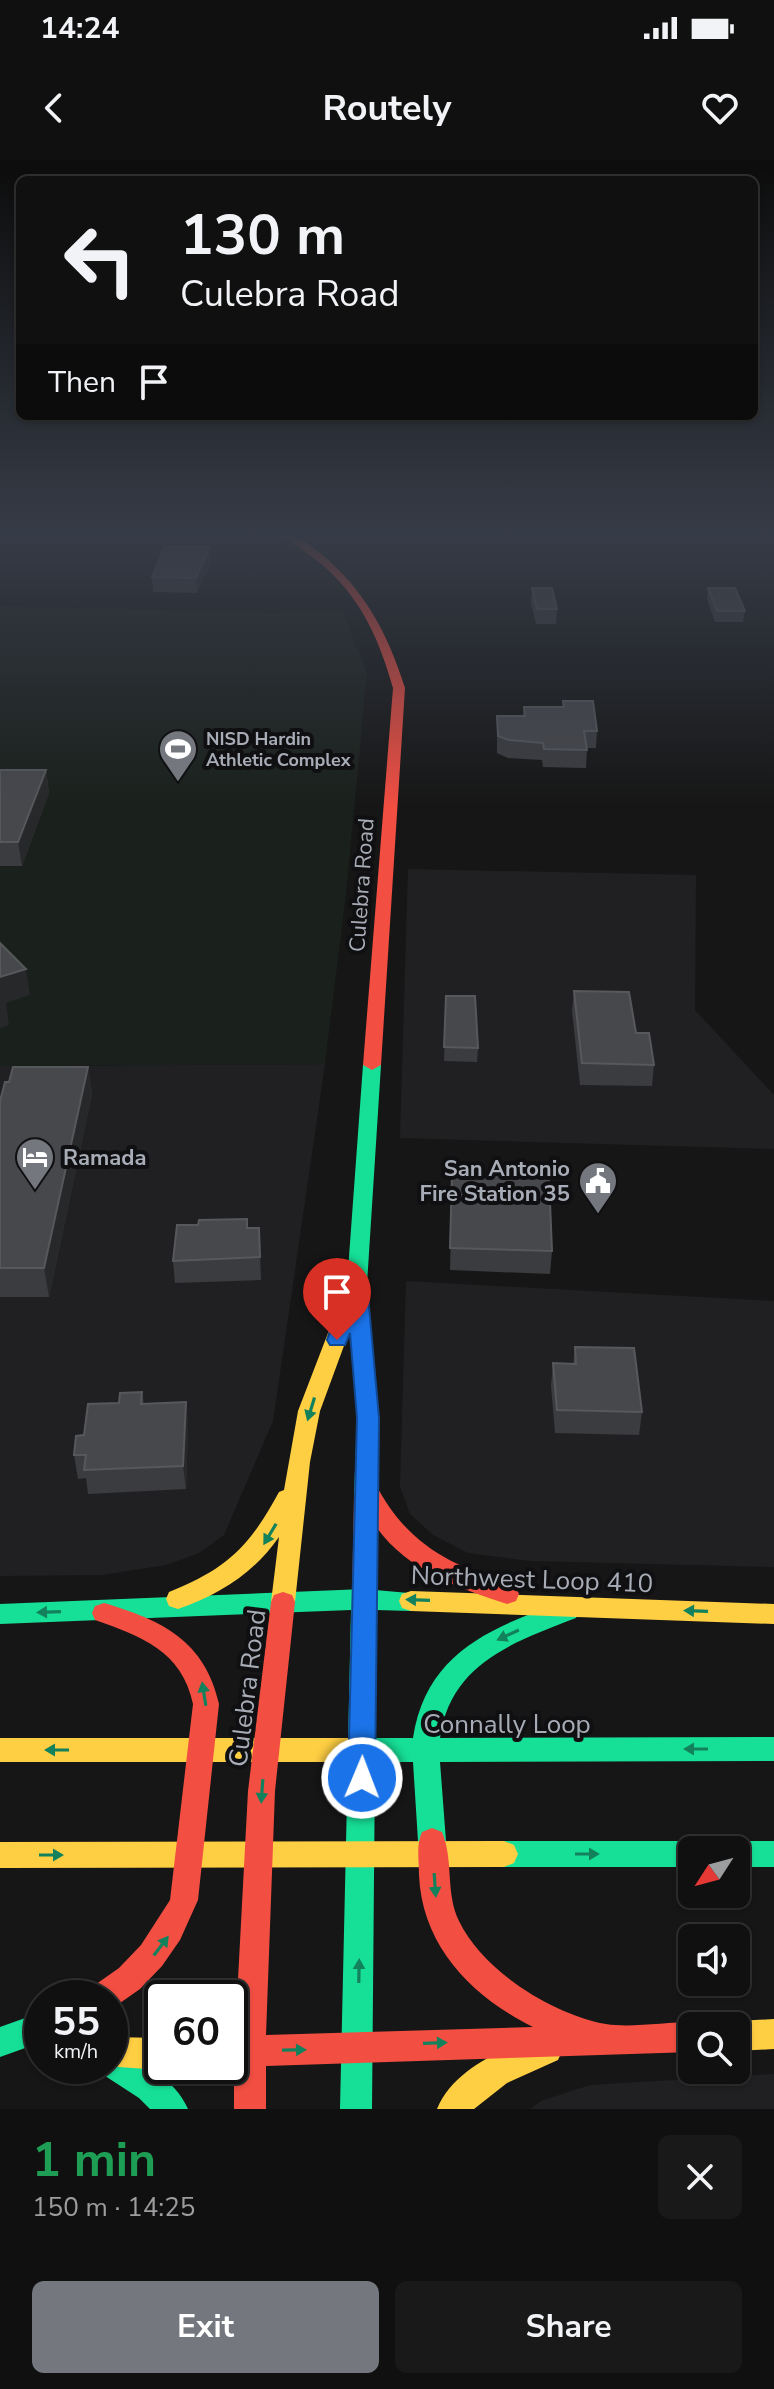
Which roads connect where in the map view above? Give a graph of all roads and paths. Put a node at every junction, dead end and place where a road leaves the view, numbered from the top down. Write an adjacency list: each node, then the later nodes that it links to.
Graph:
1 (378, 625): 2 (main road, Culebra Road)
2 (357, 1284): 3 (main road, Culebra Road, one-way to 3); 4 (main road, Culebra Road)
3 (299, 1462): 6 (main road, Culebra Road); 8 (main road, one-way to 8)
4 (366, 1485): 5 (main road, Culebra Road); 7 (main road)
5 (364, 1599): 6 (main road, Northwest Loop 410); 7 (main road, Northwest Loop 410, one-way to 5); 26 (main road, Culebra Road, one-way to 5)
6 (283, 1602): 8 (main road, Northwest Loop 410); 28 (main road, Culebra Road, one-way to 28)
7 (580, 1606): 11 (main road, Northwest Loop 410, one-way to 7); 23 (main road, one-way to 23)
8 (143, 1607): 9 (main road, Northwest Loop 410)
9 (95, 1611): 10 (main road, Northwest Loop 410, one-way to 10); 18 (main road, one-way to 9)
10 (0, 1614)
11 (774, 1614)
12 (774, 1749): 13 (main road, Connally Loop, one-way to 13)
13 (0, 1750)
14 (678, 1854): 17 (main road, one-way to 14)
15 (750, 1854): 16 (main road)
16 (774, 1854)
17 (0, 1855)
18 (127, 1980)
19 (24, 2034): 24 (main road)
20 (774, 2034): 21 (main road)
21 (750, 2035)
22 (678, 2037): 23 (main road)
23 (605, 2039): 26 (main road, one-way to 23); 33 (main road)
24 (0, 2044): 25 (main road)
25 (24, 2047)
26 (357, 2049): 28 (main road, one-way to 26); 32 (main road, Culebra Road)
27 (248, 2051): 28 (main road)
28 (251, 2051): 31 (main road, Culebra Road)
29 (128, 2073): 30 (main road)
30 (172, 2109)
31 (250, 2109)
32 (356, 2109)
33 (453, 2109)

